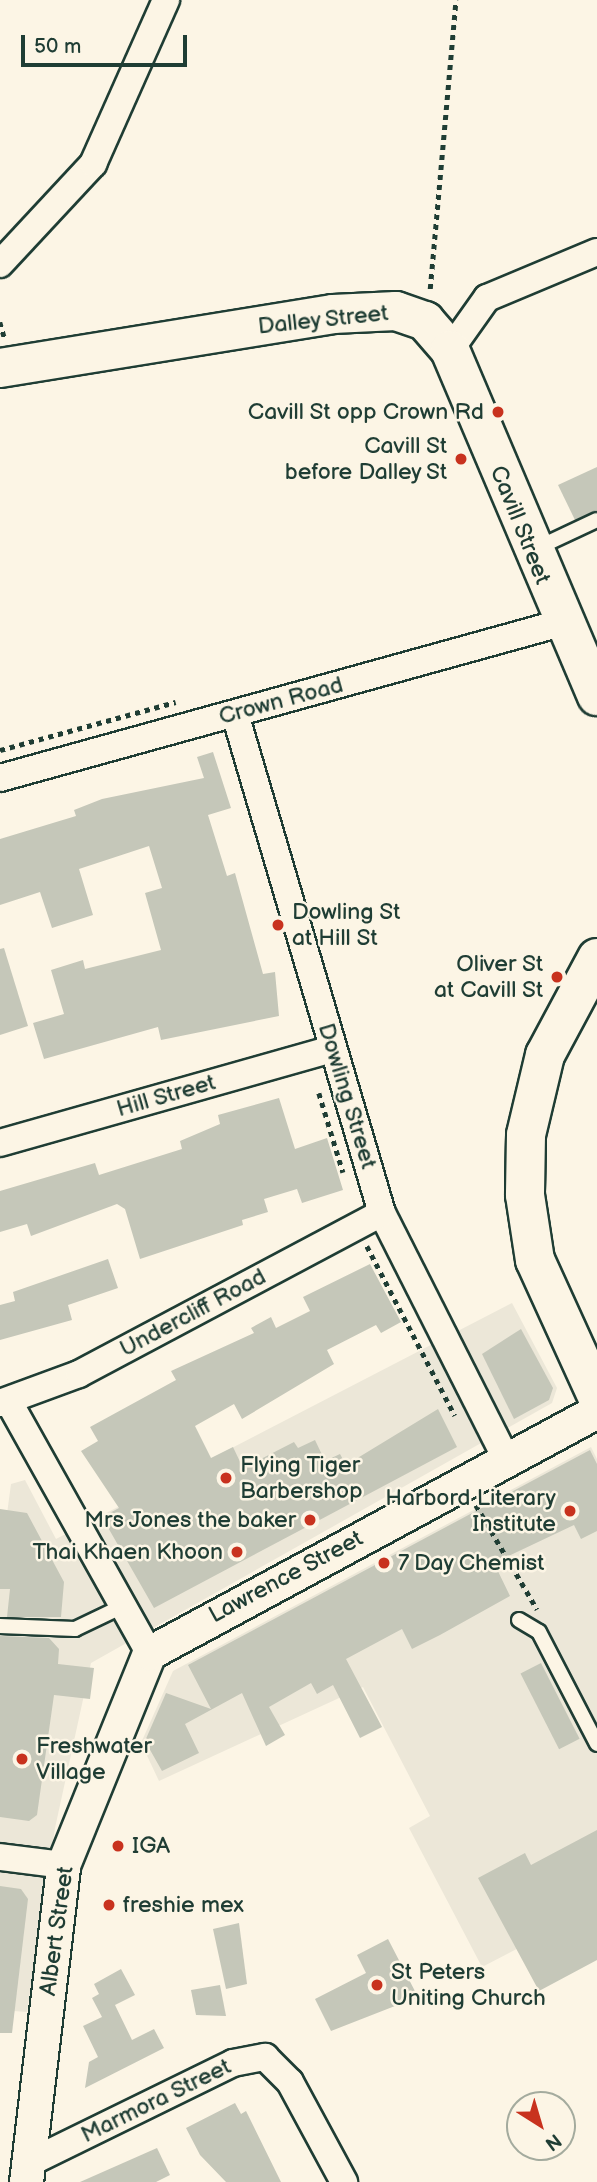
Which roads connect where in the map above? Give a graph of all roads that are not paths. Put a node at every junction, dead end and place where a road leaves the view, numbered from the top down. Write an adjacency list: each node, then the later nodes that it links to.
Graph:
1 (166, 0): 3 (street)
2 (597, 252): 4 (street)
3 (1, 264)
4 (450, 350): 5 (main road, Dalley Street); 7 (main road, Cavill Street)
5 (3, 354)
6 (597, 520): 7 (lane)
7 (531, 551): 8 (main road, Cavill Street)
8 (561, 624): 9 (main road, Cavill Street); 10 (street, Crown Road)
9 (597, 696)
10 (236, 713): 11 (street, Crown Road); 13 (street, Dowling Street)
11 (0, 778)
12 (597, 958): 16 (main road)
13 (333, 1049): 14 (street, Hill Street); 15 (street, Dowling Street)
14 (0, 1143)
15 (382, 1213): 17 (street, Undercliff Road); 19 (street, Dowling Street)
16 (597, 1396)
17 (4, 1402): 20 (street)
18 (597, 1411): 19 (street, Lawrence Street)
19 (507, 1460): 23 (street, Lawrence Street)
20 (121, 1607): 22 (lane); 23 (street)
21 (519, 1620): 24 (lane)
22 (0, 1626)
23 (154, 1648): 26 (street, Albert Street)
24 (597, 1744)
25 (0, 1857): 26 (street)
26 (63, 1866): 27 (street, Albert Street)
27 (28, 2172): 28 (street, Marmora Street)
28 (344, 2182)

